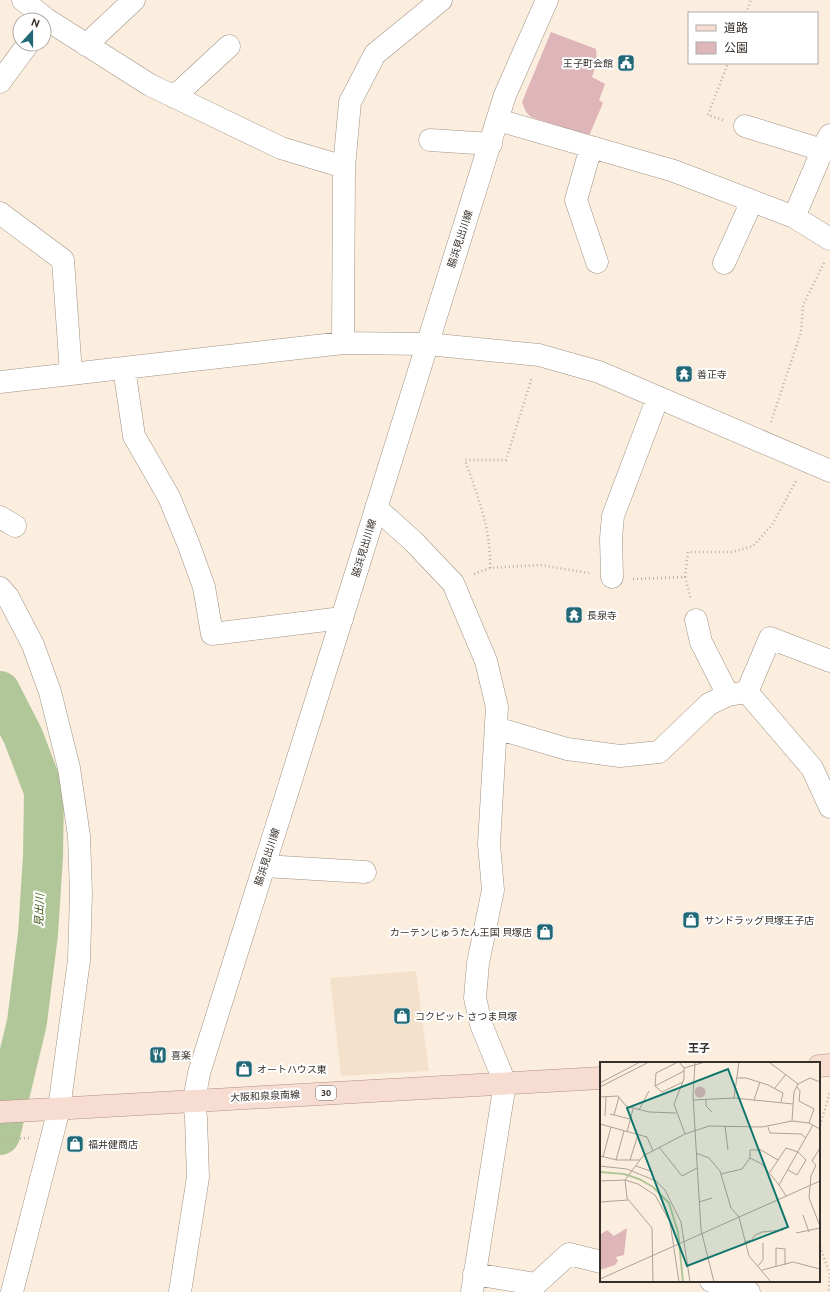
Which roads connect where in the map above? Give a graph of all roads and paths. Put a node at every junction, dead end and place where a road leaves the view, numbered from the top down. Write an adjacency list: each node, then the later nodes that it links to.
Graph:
1 (23, 0): 6 (street)
2 (134, 0): 9 (street)
3 (441, 0): 21 (street)
4 (547, 0): 15 (street, 脇浜見出川線)
5 (751, 0): 7 (path)
6 (36, 12)
7 (746, 12)
8 (52, 25): 9 (street)
9 (86, 44): 14 (street)
10 (229, 46): 14 (street)
11 (22, 52): 13 (street)
12 (728, 64): 16 (path)
13 (0, 82)
14 (174, 97): 21 (street)
15 (498, 120): 19 (street, 脇浜見出川線); 20 (street)
16 (745, 126): 18 (street)
17 (430, 140): 19 (street)
18 (826, 143): 23 (street)
19 (491, 144): 29 (street, 脇浜見出川線)
20 (591, 147): 22 (street); 26 (street)
21 (344, 167): 28 (street)
22 (752, 201): 23 (street); 27 (street)
23 (794, 218): 25 (street)
24 (2, 219): 32 (street)
25 (828, 248): 35 (path)
26 (597, 262)
27 (724, 263)
28 (343, 343): 29 (street); 31 (street)
29 (427, 344): 30 (street); 38 (street, 脇浜見出川線)
30 (539, 355): 34 (street); 39 (path)
31 (124, 368): 32 (street); 44 (street)
32 (71, 374): 33 (street)
33 (0, 382)
34 (658, 397): 35 (street); 40 (street)
35 (764, 442): 36 (street)
36 (808, 461): 37 (street); 41 (path)
37 (830, 470)
38 (376, 508): 42 (street); 44 (street, 脇浜見出川線)
39 (490, 568): 40 (path); 42 (path)
40 (612, 577): 41 (path)
41 (685, 577): 45 (path)
42 (453, 583): 48 (street)
43 (0, 588): 58 (street)
44 (342, 618): 50 (street, 脇浜見出川線)
45 (696, 620): 47 (street)
46 (830, 661): 47 (street)
47 (737, 694): 48 (street); 49 (street)
48 (496, 728): 55 (street)
49 (830, 807)
50 (264, 866): 51 (street); 57 (street, 脇浜見出川線)
51 (365, 872)
52 (830, 1065): 53 (main road)
53 (820, 1066)
54 (600, 1078): 55 (main road, 大阪和泉泉南線 / 30)
55 (505, 1083): 57 (main road, 大阪和泉泉南線 / 30); 66 (street)
56 (830, 1092): 60 (path)
57 (194, 1101): 58 (main road, 大阪和泉泉南線 / 30); 68 (street, 脇浜見出川線)
58 (55, 1109): 59 (main road, 大阪和泉泉南線 / 30); 67 (street)
59 (0, 1112)
60 (820, 1126)
61 (31, 1138): 62 (path)
62 (0, 1140)
63 (820, 1246): 70 (path)
64 (600, 1262): 66 (street)
65 (714, 1282): 69 (street)
66 (473, 1283)
67 (12, 1292)
68 (180, 1292)
69 (749, 1292)
70 (829, 1292)

